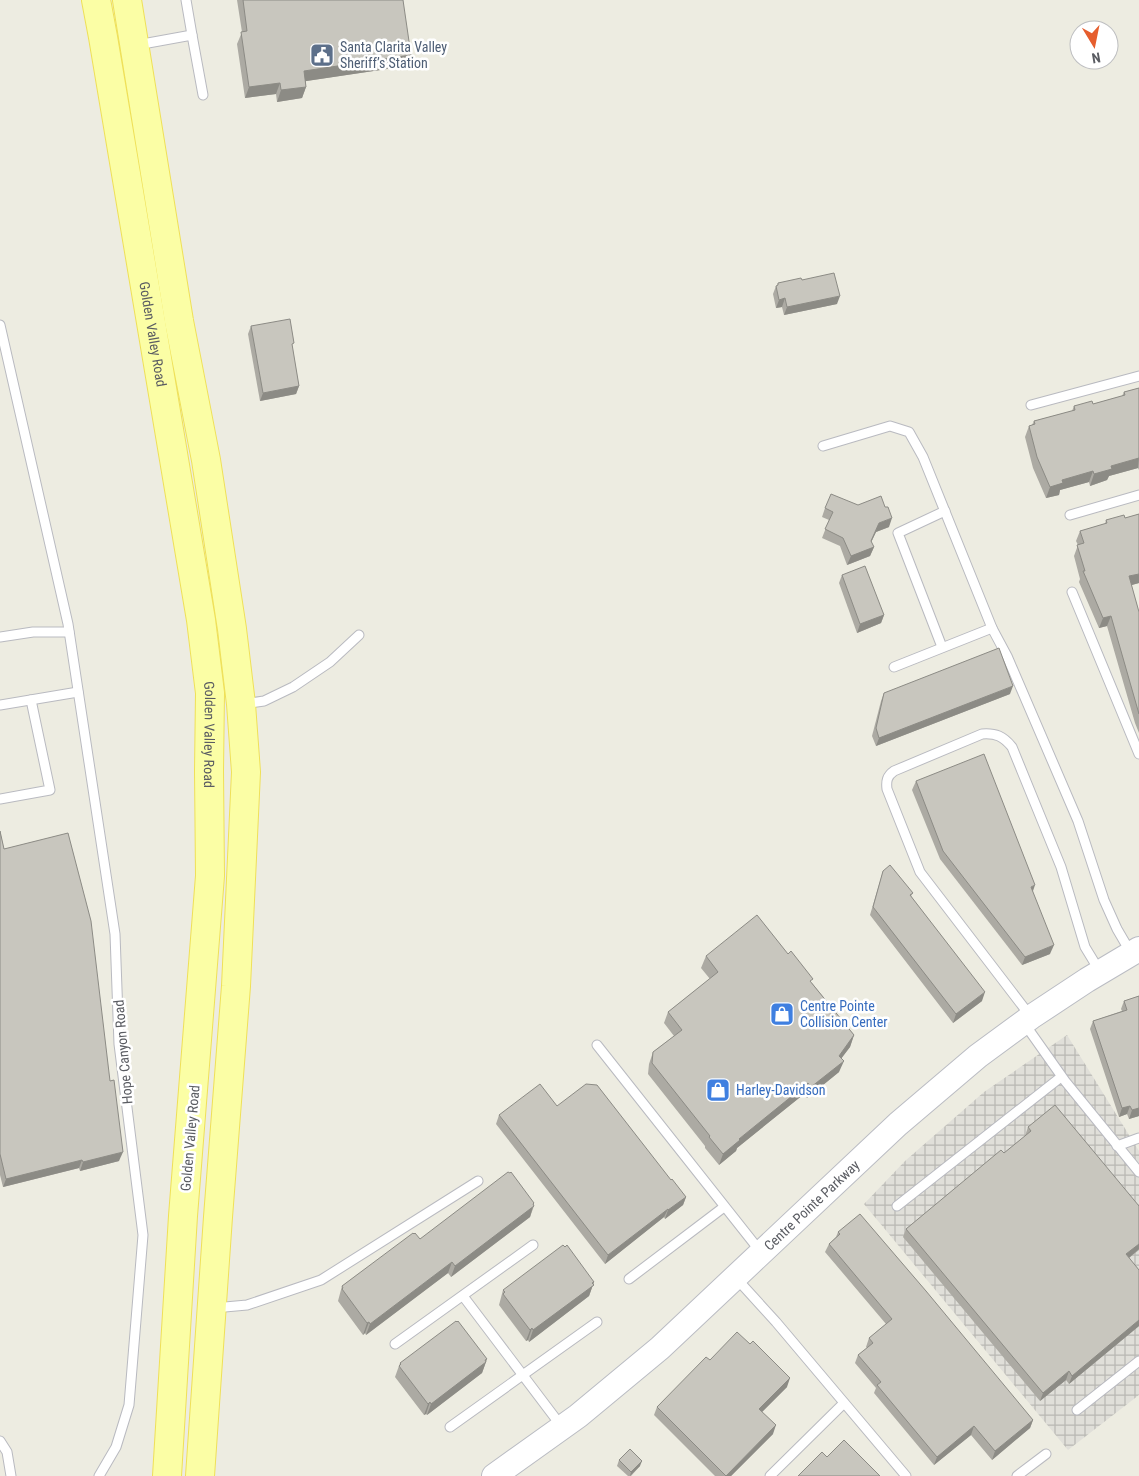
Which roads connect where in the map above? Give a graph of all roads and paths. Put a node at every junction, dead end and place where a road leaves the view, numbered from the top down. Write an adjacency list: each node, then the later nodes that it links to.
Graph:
1 (96, 0): 56 (main road, Golden Valley Road)
2 (127, 0): 5 (main road, Golden Valley Road)
3 (186, 0): 4 (lane)
4 (192, 35): 5 (lane); 6 (lane)
5 (134, 45): 23 (main road, Golden Valley Road)
6 (203, 95)
7 (0, 325): 15 (lane, Hope Canyon Road)
8 (1139, 376): 9 (lane)
9 (1031, 406)
10 (823, 446): 12 (lane)
11 (1139, 495): 13 (lane)
12 (945, 511): 16 (lane); 19 (lane)
13 (1070, 515)
14 (1072, 592): 25 (lane)
15 (68, 628): 18 (lane); 21 (lane, Hope Canyon Road)
16 (992, 628): 19 (lane); 27 (lane)
17 (359, 635): 23 (lane)
18 (0, 637)
19 (942, 647): 20 (lane)
20 (894, 667)
21 (78, 692): 22 (lane); 55 (lane, Hope Canyon Road)
22 (31, 700): 24 (lane); 26 (lane)
23 (241, 704): 43 (main road, Golden Valley Road)
24 (0, 705)
25 (1139, 754)
26 (0, 799)
27 (1135, 951): 28 (street, Centre Pointe Parkway)
28 (1100, 972): 29 (street, Centre Pointe Parkway); 29 (lane)
29 (1028, 1020): 31 (lane); 39 (street, Centre Pointe Parkway)
30 (597, 1045): 36 (lane)
31 (1061, 1077): 33 (lane); 37 (lane)
32 (1139, 1138): 33 (lane)
33 (1117, 1146): 34 (lane)
34 (1139, 1172)
35 (478, 1181): 43 (lane)
36 (724, 1206): 39 (lane); 41 (lane)
37 (897, 1206)
38 (533, 1245): 42 (lane)
39 (762, 1254): 40 (street, Centre Pointe Parkway)
40 (735, 1278): 48 (lane); 51 (street, Centre Pointe Parkway)
41 (629, 1279)
42 (463, 1296): 45 (lane); 47 (lane)
43 (212, 1308): 57 (main road, Golden Valley Road)
44 (597, 1322): 47 (lane)
45 (395, 1344)
46 (1139, 1361): 49 (lane)
47 (523, 1375): 50 (lane); 51 (lane)
48 (844, 1403): 59 (lane); 60 (lane)
49 (1077, 1410)
50 (450, 1427)
51 (562, 1427): 58 (street, Centre Pointe Parkway)
52 (0, 1441): 54 (lane)
53 (1046, 1454): 61 (lane)
54 (11, 1476)
55 (99, 1476)
56 (167, 1476)
57 (200, 1476)
58 (494, 1476)
59 (770, 1476)
60 (906, 1476)
61 (1017, 1476)

